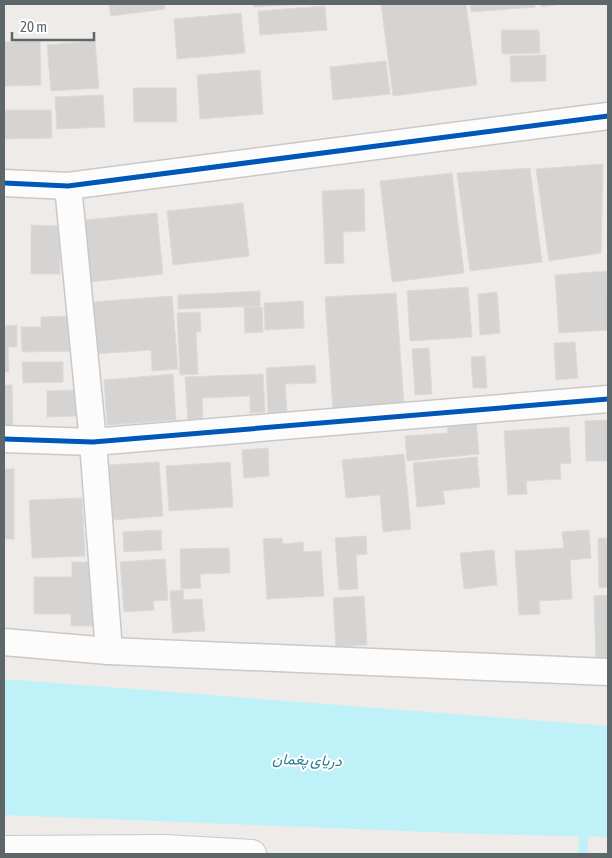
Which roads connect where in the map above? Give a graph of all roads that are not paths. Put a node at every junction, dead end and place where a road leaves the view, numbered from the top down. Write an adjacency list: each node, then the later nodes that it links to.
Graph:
1 (608, 116): 3 (street)
2 (4, 183): 3 (street)
3 (68, 186): 6 (street)
4 (608, 399): 6 (street)
5 (4, 439): 6 (street)
6 (93, 442): 8 (street)
7 (4, 642): 8 (street)
8 (109, 651): 9 (street)
9 (608, 672)
10 (4, 850): 11 (main road)
11 (252, 854)

